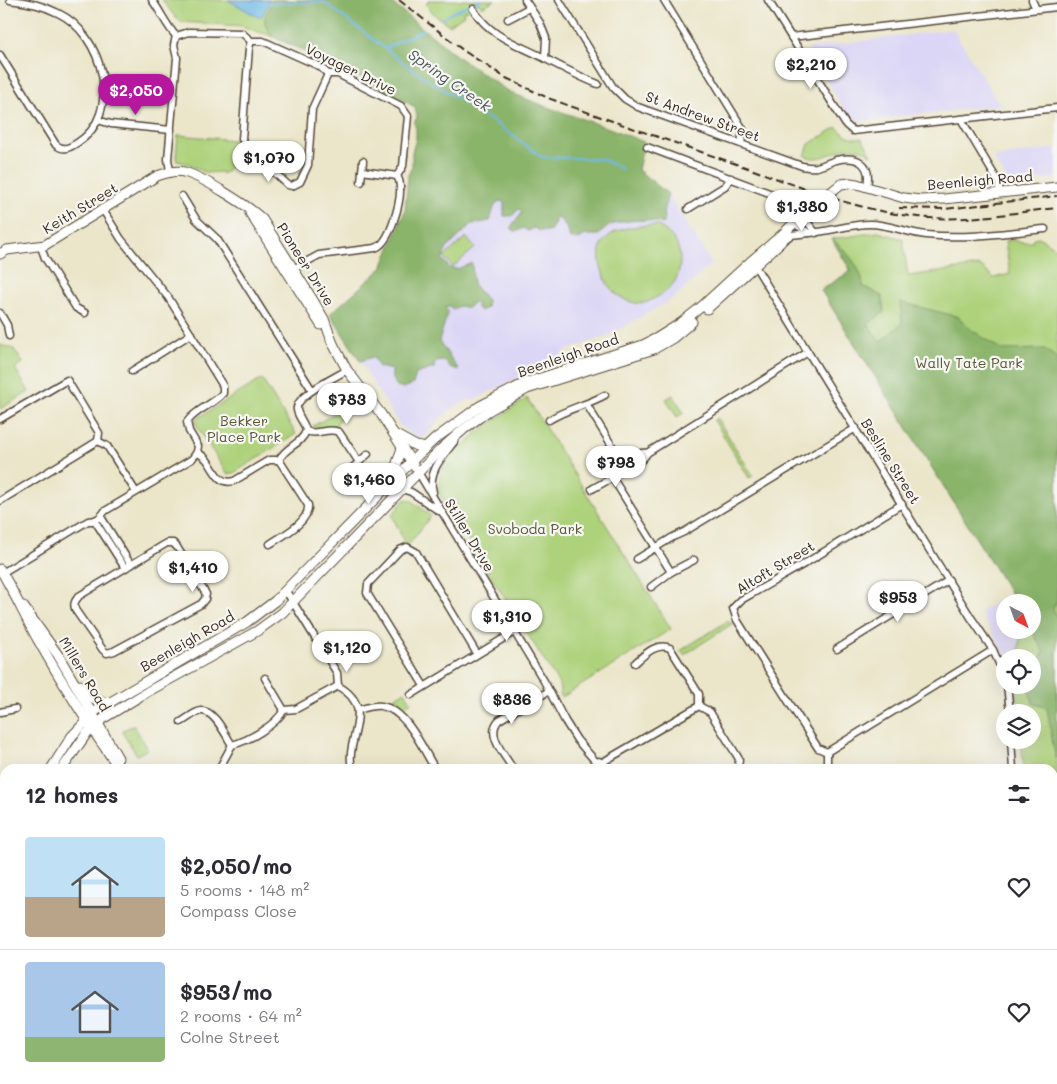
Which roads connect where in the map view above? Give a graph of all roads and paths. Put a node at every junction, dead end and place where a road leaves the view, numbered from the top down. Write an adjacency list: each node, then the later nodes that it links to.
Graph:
1 (10, 0): 8 (street)
2 (152, 0): 14 (street)
3 (525, 0): 10 (street)
4 (560, 0): 25 (street, St Andrew Street)
5 (664, 0): 25 (street)
6 (768, 0): 15 (street)
7 (1032, 0): 12 (street)
8 (30, 1): 23 (street)
9 (1057, 7): 12 (street)
10 (529, 8): 13 (street); 18 (street)
11 (473, 9): 18 (street)
12 (1036, 9): 15 (street)
13 (508, 19)
14 (176, 36): 16 (street, Voyager Drive); 24 (street)
15 (791, 37): 22 (street)
16 (251, 41): 19 (street, Voyager Drive); 19 (street)
17 (0, 56): 23 (street)
18 (545, 58): 20 (street)
19 (328, 74): 30 (street, Voyager Drive)
20 (598, 84)
21 (1057, 108): 22 (street)
22 (961, 119): 35 (street)
23 (98, 120): 24 (street)
24 (171, 130): 28 (street)
25 (741, 144): 33 (street, St Andrew Street)
26 (647, 147): 31 (street)
27 (363, 161): 29 (street)
28 (170, 171): 37 (main road, Pioneer Drive); 39 (main road, Keith Street)
29 (362, 171): 30 (street); 32 (street)
30 (397, 176): 48 (street, Voyager Drive)
31 (731, 178): 38 (street); 40 (street)
32 (361, 182)
33 (867, 186): 35 (main road, Beenleigh Road); 40 (main road, Beenleigh Road)
34 (1057, 187): 35 (main road, Beenleigh Road)
35 (999, 193)
36 (182, 196): 57 (street)
37 (246, 206): 48 (main road, Pioneer Drive); 53 (main road, Pioneer Drive)
38 (688, 209)
39 (103, 210): 45 (main road, Keith Street); 51 (street)
40 (804, 217): 41 (main road, Beenleigh Road); 43 (street); 47 (main road, Beenleigh Road)
41 (798, 226): 43 (street); 44 (main road, Beenleigh Road)
42 (1045, 229): 43 (street)
43 (812, 233): 44 (street)
44 (784, 240): 47 (main road, Beenleigh Road)
45 (41, 247): 46 (main road, Keith Street); 50 (street)
46 (0, 254)
47 (752, 264): 54 (street, Besline Street); 63 (main road, Beenleigh Road); 68 (main road, Beenleigh Road)
48 (293, 269): 53 (main road, Pioneer Drive)
49 (0, 313): 52 (street)
50 (85, 314)
51 (191, 334): 56 (street); 69 (street)
52 (9, 336)
53 (333, 344): 55 (main road, Pioneer Drive)
54 (808, 352): 62 (street, Besline Street); 74 (street)
55 (347, 370): 57 (street); 65 (main road, Pioneer Drive)
56 (132, 371)
57 (312, 390): 64 (street)
58 (605, 395): 59 (street)
59 (587, 405): 61 (street); 74 (street)
60 (0, 419): 66 (street)
61 (549, 420)
62 (856, 428): 83 (street, Besline Street); 88 (street)
63 (464, 429): 76 (main road, Beenleigh Road); 84 (street)
64 (306, 431): 71 (street); 72 (street)
65 (392, 432): 67 (main road, Pioneer Drive); 68 (main road)
66 (98, 441): 81 (street); 82 (street)
67 (402, 448): 73 (main road, Pioneer Drive); 78 (main road)
68 (426, 448): 73 (main road, Beenleigh Road)
69 (197, 452): 71 (street); 81 (street)
70 (368, 454): 72 (street)
71 (279, 460): 87 (street)
72 (358, 462): 75 (street)
73 (411, 462): 76 (main road, Pioneer Drive); 78 (main road, Beenleigh Road)
74 (625, 467): 77 (street)
75 (349, 470)
76 (418, 472): 79 (main road, Beenleigh Road); 84 (street, Stiller Drive)
77 (612, 477): 80 (street); 88 (street)
78 (390, 484): 96 (main road, Beenleigh Road)
79 (402, 488): 85 (street); 98 (main road, Beenleigh Road)
80 (592, 489)
81 (136, 492): 86 (street)
82 (0, 501)
83 (902, 504): 94 (street, Besline Street); 122 (street, Altoft Street)
84 (438, 506): 85 (street, Stiller Drive)
85 (442, 513): 99 (street, Stiller Drive)
86 (98, 519): 91 (street); 92 (street)
87 (270, 544)
88 (655, 547): 89 (street); 93 (street)
89 (637, 559)
90 (694, 560): 93 (street)
91 (128, 566): 91 (street)
92 (1, 571): 97 (main road, Millers Road)
93 (671, 572): 95 (street)
94 (948, 580): 100 (street); 101 (street, Besline Street)
95 (651, 587)
96 (286, 591): 98 (street); 111 (main road, Beenleigh Road)
97 (17, 598): 105 (main road, Millers Road); 117 (main road, Millers Road)
98 (294, 602): 107 (street); 119 (main road, Beenleigh Road)
99 (514, 632): 102 (street); 109 (street, Stiller Drive)
100 (837, 649)
101 (993, 650): 103 (street, Besline Street); 122 (street)
102 (477, 654): 108 (street); 108 (street)
103 (996, 657)
104 (635, 663): 112 (street)
105 (72, 678): 111 (main road); 117 (main road, Millers Road)
106 (265, 678): 114 (street)
107 (338, 686): 114 (street); 115 (street)
108 (424, 686): 110 (street)
109 (549, 691): 130 (street); 131 (street, Stiller Drive)
110 (411, 695)
111 (108, 703): 117 (main road, Beenleigh Road)
112 (699, 706): 131 (street); 132 (street)
113 (15, 709): 116 (street)
114 (284, 710): 120 (street)
115 (358, 710): 128 (street); 129 (street)
116 (0, 712)
117 (89, 717): 119 (main road, Millers Road); 123 (main road, Beenleigh Road)
118 (181, 722): 120 (street)
119 (95, 726): 124 (main road, Beenleigh Road); 125 (main road, Millers Road); 126 (main road, Millers Road)
120 (232, 745): 127 (street)
121 (1012, 749): 134 (street)
122 (826, 752): 133 (street)
123 (54, 764)
124 (65, 764)
125 (117, 764)
126 (121, 764)
127 (222, 764)
128 (351, 764)
129 (432, 764)
130 (510, 764)
131 (601, 764)
132 (738, 764)
133 (827, 764)
134 (1013, 764)

